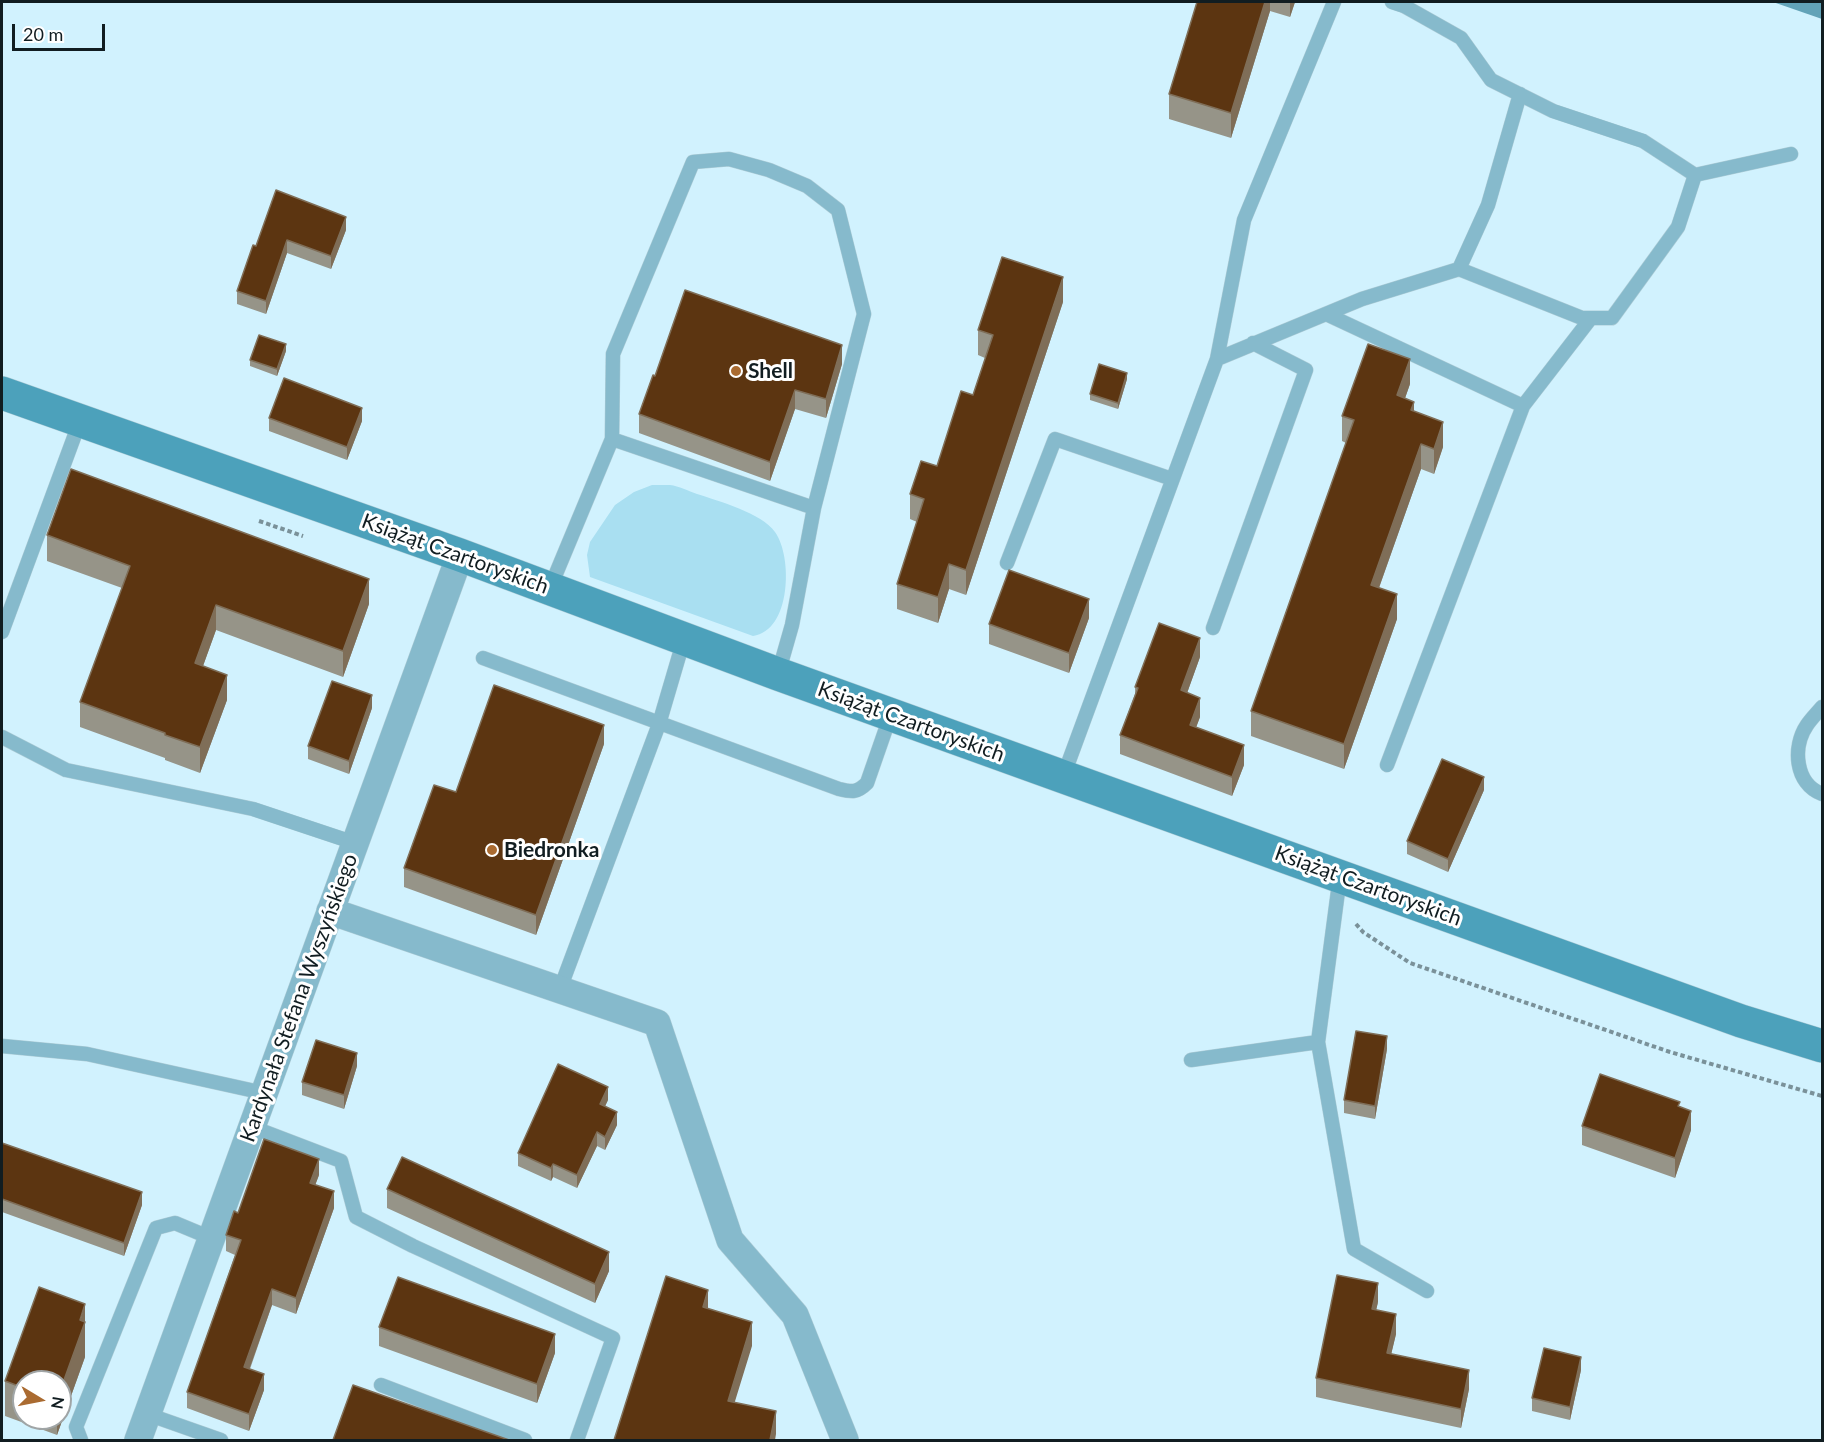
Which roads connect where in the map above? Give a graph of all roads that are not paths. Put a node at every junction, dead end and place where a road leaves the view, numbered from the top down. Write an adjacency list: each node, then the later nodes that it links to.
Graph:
1 (1334, 2): 10 (lane)
2 (1392, 2): 3 (lane)
3 (1520, 94): 5 (lane); 6 (lane)
4 (1791, 154): 5 (lane)
5 (1695, 175): 8 (lane)
6 (1459, 269): 7 (lane); 8 (lane)
7 (1326, 314): 9 (lane); 12 (lane)
8 (1592, 318): 12 (lane)
9 (1253, 344): 10 (lane); 20 (lane)
10 (1216, 358): 15 (lane)
11 (2, 393): 13 (main road, Książąt Czartoryskich)
12 (1523, 405): 29 (lane)
13 (80, 421): 17 (main road, Książąt Czartoryskich); 21 (lane)
14 (612, 439): 16 (lane); 16 (lane); 19 (lane)
15 (1172, 479): 18 (lane); 30 (lane)
16 (814, 508): 24 (lane)
17 (460, 555): 19 (main road, Książąt Czartoryskich); 32 (street, Kardynała Stefana Wyszyńskiego)
18 (1007, 562)
19 (550, 589): 22 (main road, Książąt Czartoryskich)
20 (1213, 628)
21 (2, 632)
22 (684, 639): 24 (main road, Książąt Czartoryskich); 27 (lane)
23 (483, 658): 27 (lane)
24 (778, 674): 26 (main road, Książąt Czartoryskich)
25 (1822, 707): 31 (lane)
26 (891, 714): 27 (lane); 30 (main road, Książąt Czartoryskich)
27 (659, 724): 35 (lane)
28 (2, 737): 32 (lane)
29 (1387, 765)
30 (1063, 777): 33 (main road, Książąt Czartoryskich)
31 (1822, 794)
32 (355, 843): 34 (street, Kardynała Stefana Wyszyńskiego)
33 (1338, 887): 36 (lane); 38 (main road, Książąt Czartoryskich)
34 (330, 911): 35 (street); 40 (street, Kardynała Stefana Wyszyńskiego)
35 (560, 989): 51 (street)
36 (1318, 1042): 39 (lane); 43 (lane)
37 (2, 1046): 40 (lane)
38 (1822, 1046)
39 (1191, 1060)
40 (264, 1094): 41 (street, Kardynała Stefana Wyszyńskiego)
41 (252, 1127): 42 (street, Kardynała Stefana Wyszyńskiego); 50 (lane)
42 (211, 1238): 45 (street, Kardynała Stefana Wyszyńskiego); 47 (lane)
43 (1427, 1292)
44 (381, 1385): 49 (lane)
45 (147, 1414): 46 (lane); 48 (street, Kardynała Stefana Wyszyńskiego)
46 (212, 1439)
47 (81, 1440)
48 (138, 1440)
49 (525, 1440)
50 (577, 1440)
51 (845, 1440)

